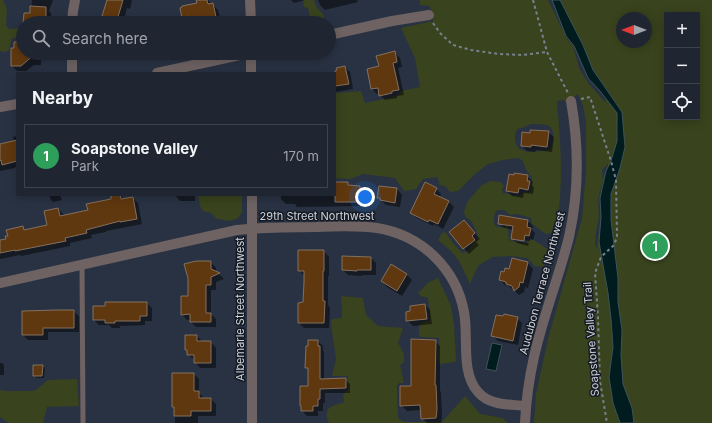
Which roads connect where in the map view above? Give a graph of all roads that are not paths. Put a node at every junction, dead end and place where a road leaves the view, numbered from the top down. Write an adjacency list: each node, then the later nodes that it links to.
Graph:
1 (75, 0): 4 (street)
2 (250, 0): 5 (street)
3 (429, 15): 6 (street)
4 (73, 16)
5 (251, 16)
6 (336, 33)
7 (72, 60): 10 (street)
8 (218, 60): 11 (street)
9 (250, 60): 12 (street)
10 (72, 72)
11 (163, 72)
12 (251, 72)
13 (571, 100): 20 (street, Audubon Terrace Northwest)
14 (16, 104): 15 (street)
15 (0, 107)
16 (252, 196): 17 (street, Albemarle Street Northwest)
17 (252, 228): 18 (street, 29th Street Northwest); 20 (street, 29th Street Northwest); 22 (street, Albemarle Street Northwest)
18 (82, 265): 19 (street, 29th Street Northwest); 21 (lane)
19 (0, 283)
20 (526, 406): 23 (street, Audubon Terrace Northwest)
21 (83, 423)
22 (252, 423)
23 (525, 423)

